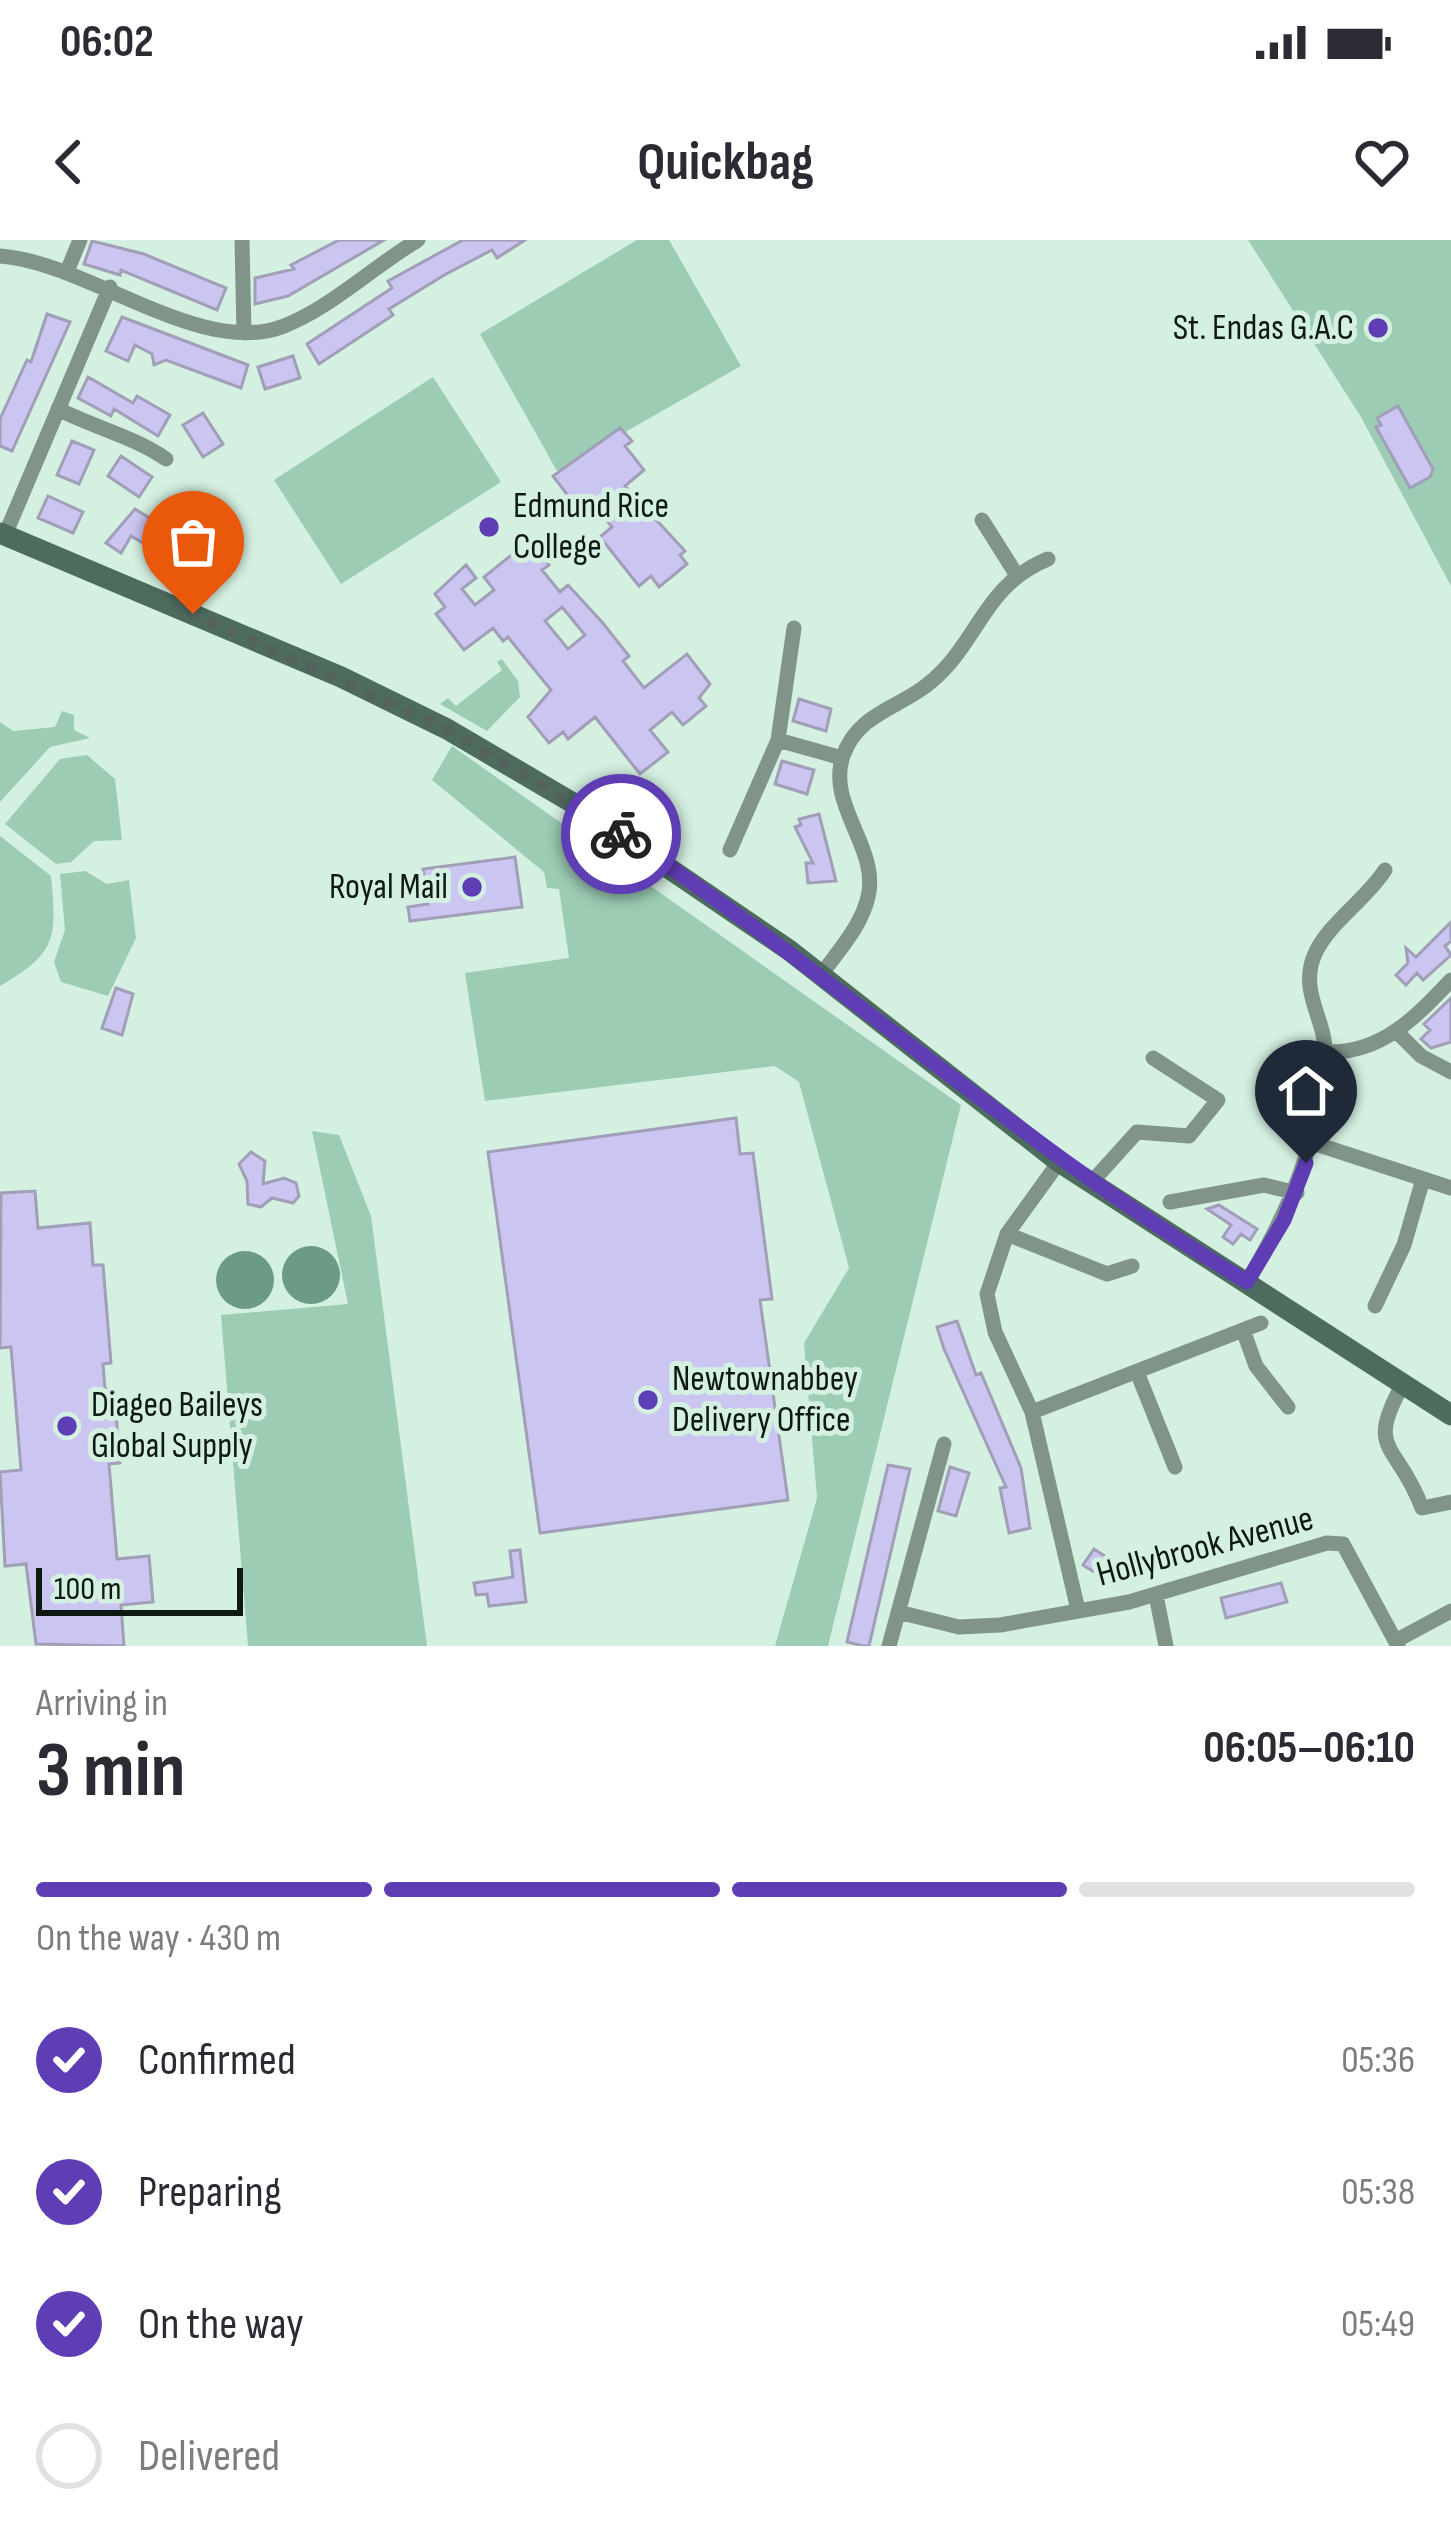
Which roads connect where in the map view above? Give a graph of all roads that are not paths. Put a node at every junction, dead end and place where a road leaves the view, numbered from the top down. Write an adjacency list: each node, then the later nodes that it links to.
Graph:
1 (80, 240): 5 (street)
2 (242, 240): 7 (street)
3 (407, 243): 7 (street)
4 (0, 256): 5 (street)
5 (68, 269): 6 (street)
6 (110, 287): 7 (street); 8 (street)
7 (244, 333)
8 (58, 410): 9 (street); 11 (street)
9 (166, 459)
10 (982, 520): 13 (street)
11 (2, 534): 19 (main road)
12 (1048, 559): 13 (street)
13 (1016, 574): 16 (street)
14 (794, 628): 15 (street)
15 (778, 740): 16 (street); 17 (street)
16 (842, 758): 19 (street)
17 (730, 850)
18 (1385, 870): 22 (street)
19 (821, 975): 26 (main road)
20 (1451, 980): 21 (street)
21 (1396, 1031): 22 (street); 24 (street)
22 (1326, 1052): 25 (street)
23 (1153, 1058): 28 (street)
24 (1451, 1072)
25 (1310, 1142): 27 (street); 30 (street)
26 (1059, 1162): 28 (main road); 32 (street)
27 (1424, 1179): 29 (street); 35 (street)
28 (1090, 1184): 34 (main road)
29 (1451, 1188)
30 (1297, 1193): 31 (street); 34 (street)
31 (1170, 1202)
32 (1007, 1234): 33 (street); 41 (street)
33 (1132, 1266)
34 (1247, 1282): 39 (main road)
35 (1375, 1306)
36 (1261, 1323): 37 (street)
37 (1243, 1330): 38 (street); 40 (street)
38 (1137, 1372): 41 (street); 44 (street)
39 (1403, 1384): 42 (main road); 45 (street)
40 (1288, 1407)
41 (1032, 1412): 47 (street)
42 (1451, 1414)
43 (944, 1444): 49 (street)
44 (1175, 1467)
45 (1451, 1502)
46 (1156, 1595): 47 (street, Hollybrook Avenue); 51 (street, Hollybrook Avenue); 54 (street)
47 (1078, 1610): 50 (street, Hollybrook Avenue)
48 (1451, 1611): 51 (street)
49 (898, 1612): 50 (street, Hollybrook Avenue); 52 (street)
50 (989, 1626): 53 (street)
51 (1397, 1643)
52 (889, 1646)
53 (990, 1646)
54 (1166, 1646)

